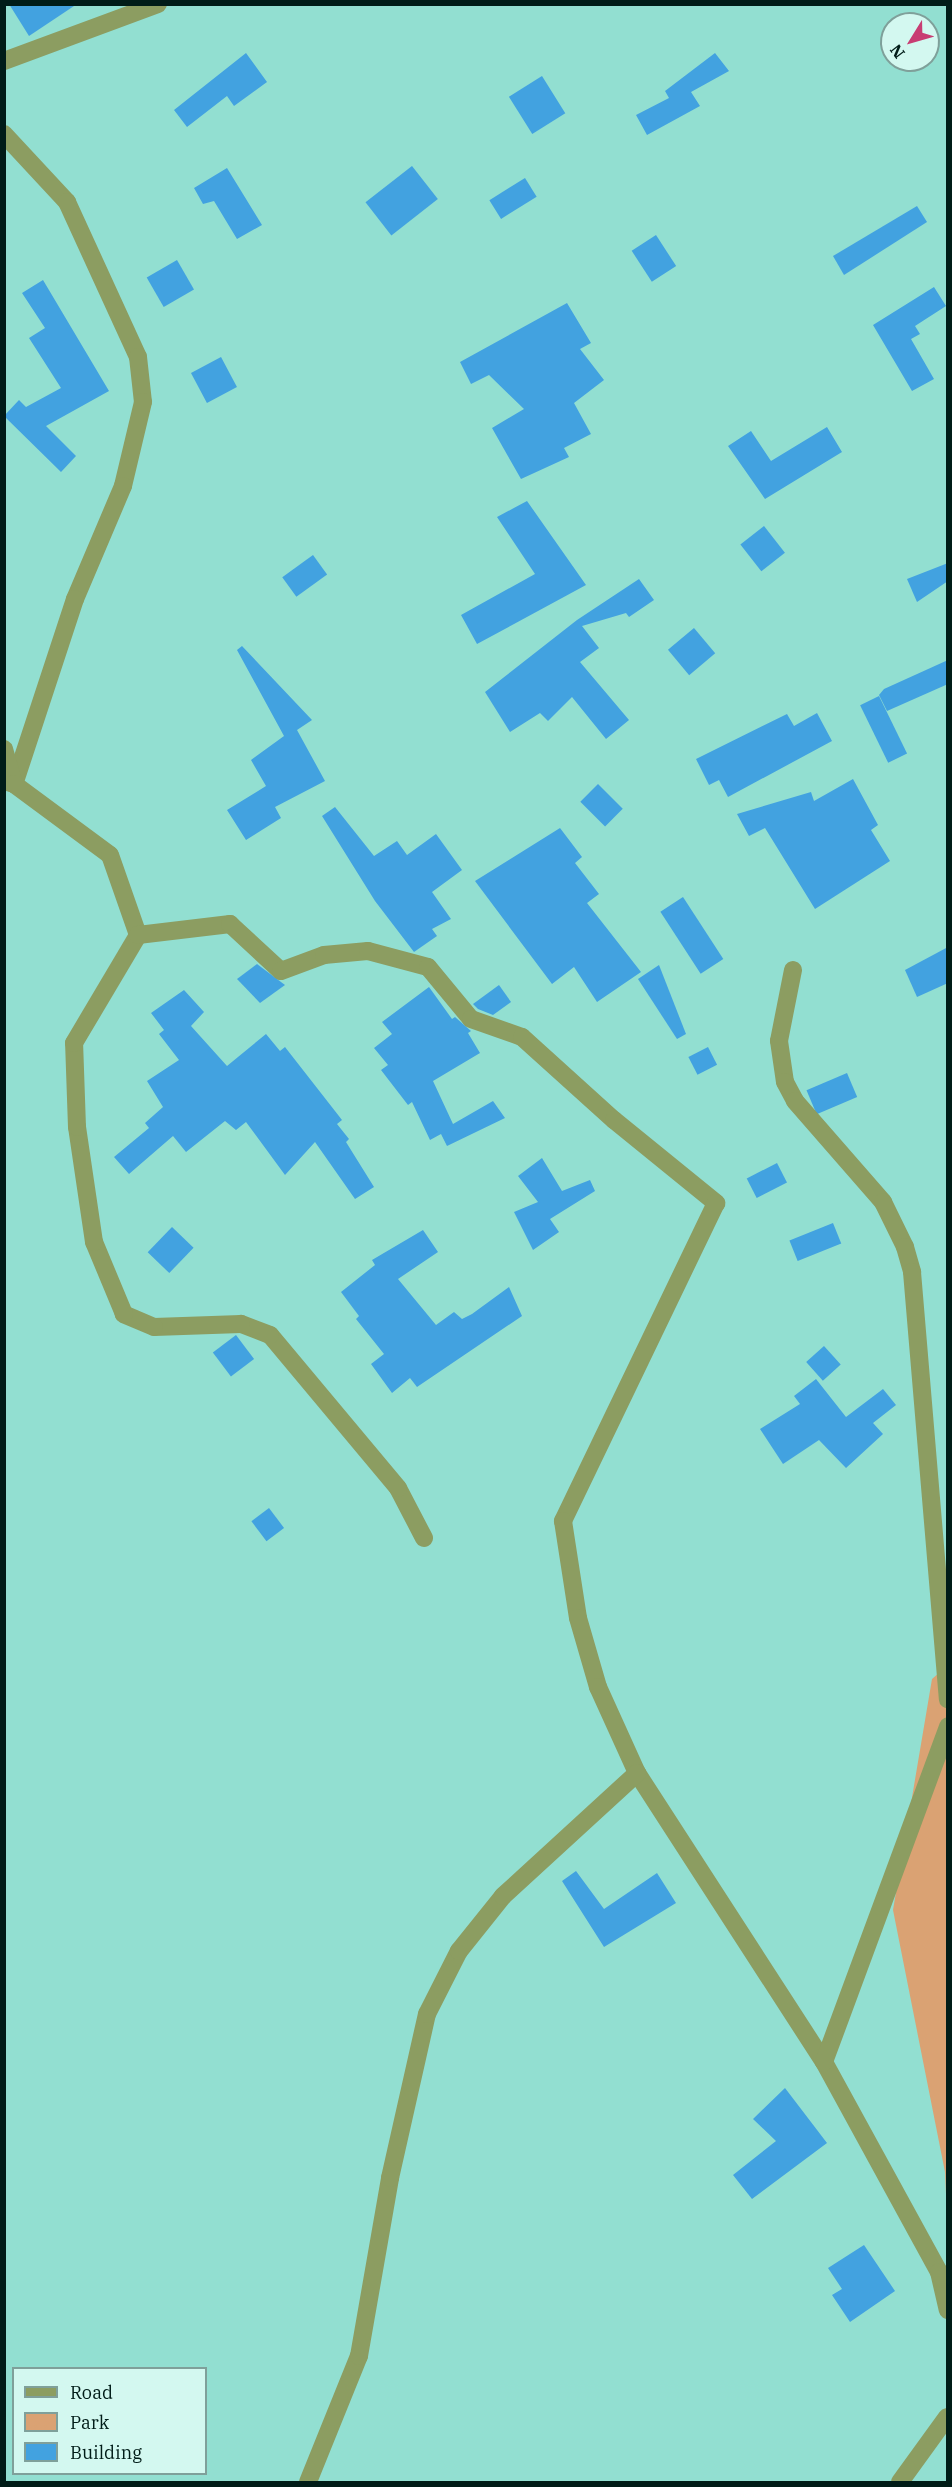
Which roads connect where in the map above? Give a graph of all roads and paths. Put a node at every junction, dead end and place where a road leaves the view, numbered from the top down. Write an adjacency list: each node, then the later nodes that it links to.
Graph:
1 (158, 4): 2 (street)
2 (4, 60)
3 (4, 134): 5 (street)
4 (4, 749): 5 (street)
5 (9, 782): 6 (street)
6 (138, 935): 8 (street); 11 (street)
7 (793, 970): 9 (street)
8 (424, 1538)
9 (948, 1699)
10 (948, 1726): 12 (street)
11 (637, 1773): 12 (street); 16 (street)
12 (824, 2061): 13 (street)
13 (948, 2310)
14 (948, 2403): 15 (street)
15 (947, 2417): 17 (street)
16 (308, 2482)
17 (900, 2482)

